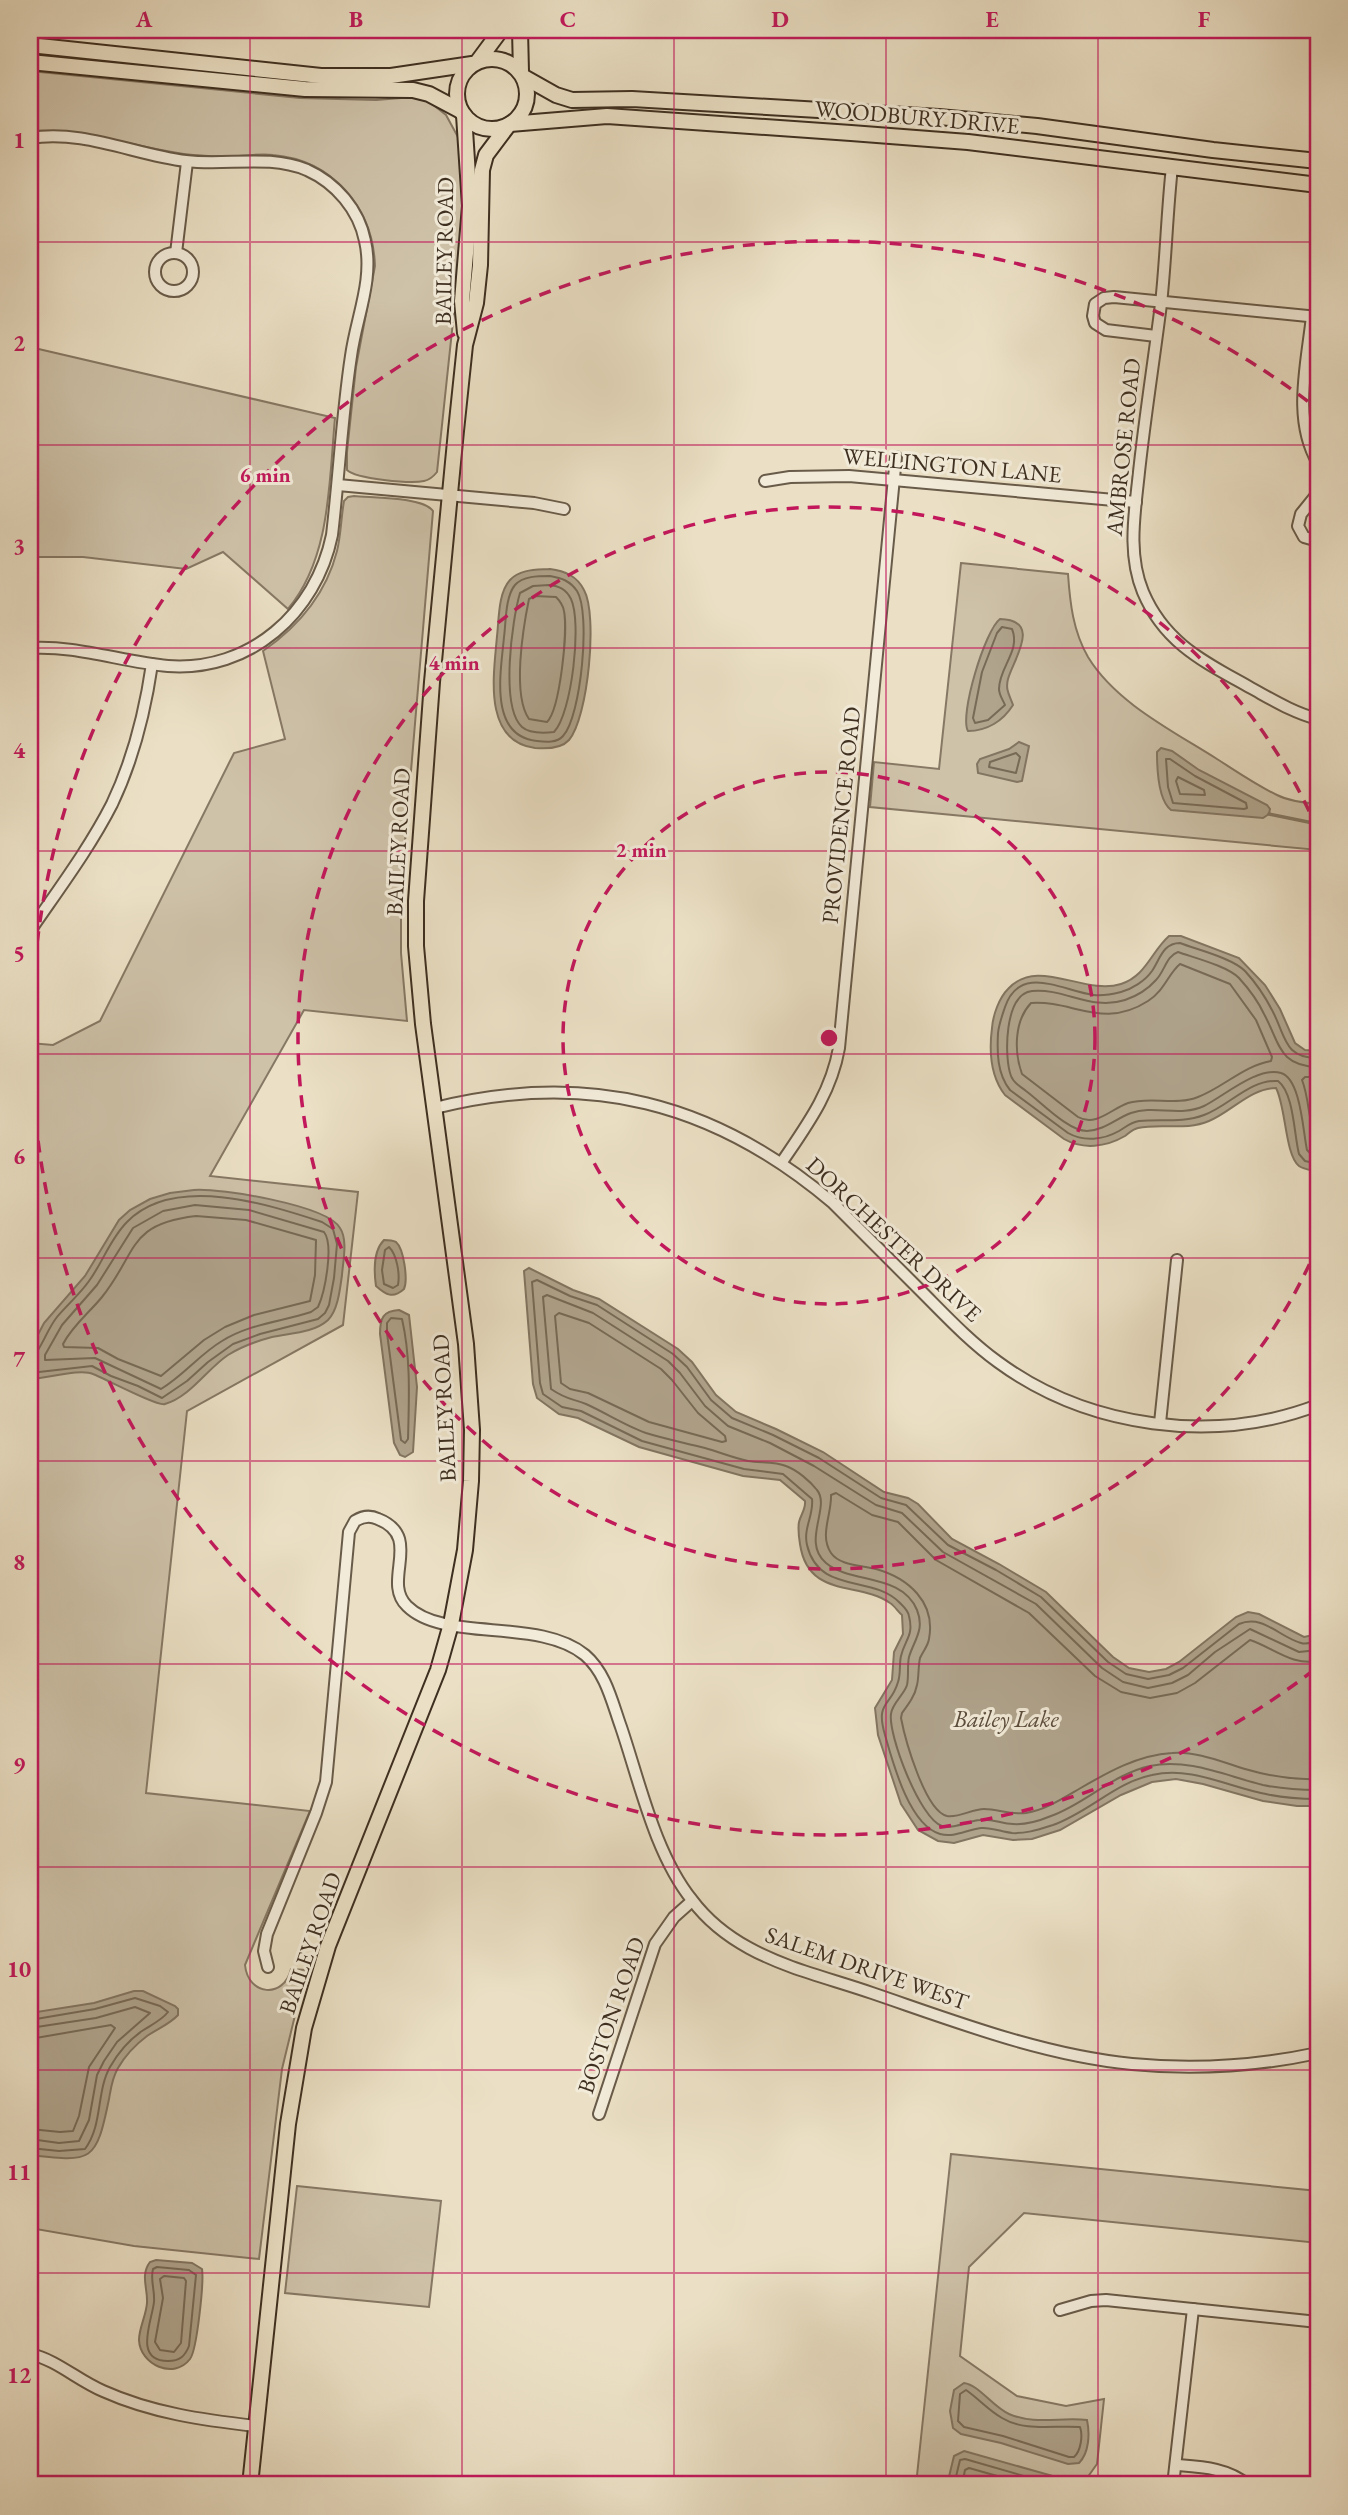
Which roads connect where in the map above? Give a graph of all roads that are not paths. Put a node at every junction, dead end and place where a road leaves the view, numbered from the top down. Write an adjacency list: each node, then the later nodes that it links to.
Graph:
1 (501, 30): 5 (main road)
2 (520, 30): 6 (main road)
3 (30, 45): 5 (main road)
4 (30, 62): 7 (main road)
5 (475, 63): 6 (main road); 7 (main road)
6 (523, 74): 8 (main road); 10 (main road, WOODBURY DRIVE)
7 (462, 113): 8 (main road); 18 (main road, BAILEY ROAD)
8 (509, 125): 12 (main road, WOODBURY DRIVE); 18 (main road, BAILEY ROAD)
9 (30, 138): 11 (street)
10 (1318, 161)
11 (187, 162): 14 (street); 23 (street)
12 (1172, 167): 13 (main road, WOODBURY DRIVE); 15 (street, AMBROSE ROAD)
13 (1318, 184)
14 (176, 253)
15 (1161, 301): 16 (street); 17 (street, AMBROSE ROAD); 17 (street)
16 (1315, 316): 20 (street)
17 (1156, 336): 26 (street, AMBROSE ROAD)
18 (465, 345): 25 (main road, BAILEY ROAD)
19 (896, 457): 21 (street, PROVIDENCE ROAD)
20 (1318, 463)
21 (894, 480): 22 (street, WELLINGTON LANE); 26 (street, WELLINGTON LANE); 34 (street, PROVIDENCE ROAD)
22 (765, 481)
23 (338, 485): 25 (street); 30 (street)
24 (1318, 493): 28 (street)
25 (450, 495): 27 (street); 33 (main road, BAILEY ROAD)
26 (1136, 502): 31 (street, AMBROSE ROAD)
27 (564, 509)
28 (1318, 541)
29 (30, 648): 30 (street)
30 (152, 664): 32 (street)
31 (1318, 719)
32 (30, 931)
33 (435, 1108): 34 (street, DORCHESTER DRIVE); 39 (main road, BAILEY ROAD)
34 (782, 1162): 37 (street, DORCHESTER DRIVE)
35 (1177, 1260): 37 (street)
36 (1318, 1405): 37 (street, DORCHESTER DRIVE)
37 (1160, 1423)
38 (365, 1517): 39 (street, SALEM DRIVE WEST); 41 (street, BAILEY ROAD)
39 (451, 1624): 40 (street, SALEM DRIVE WEST); 48 (main road, BAILEY ROAD)
40 (692, 1901): 42 (street, SALEM DRIVE WEST); 43 (street, BOSTON ROAD)
41 (268, 1967)
42 (1318, 2053)
43 (599, 2114)
44 (1193, 2309): 45 (street); 46 (street); 49 (street)
45 (1060, 2311)
46 (1318, 2322)
47 (30, 2354): 48 (street)
48 (256, 2426): 50 (main road, BAILEY ROAD)
49 (1177, 2465): 51 (street); 52 (street)
50 (250, 2485)
51 (1173, 2485)
52 (1248, 2485)

